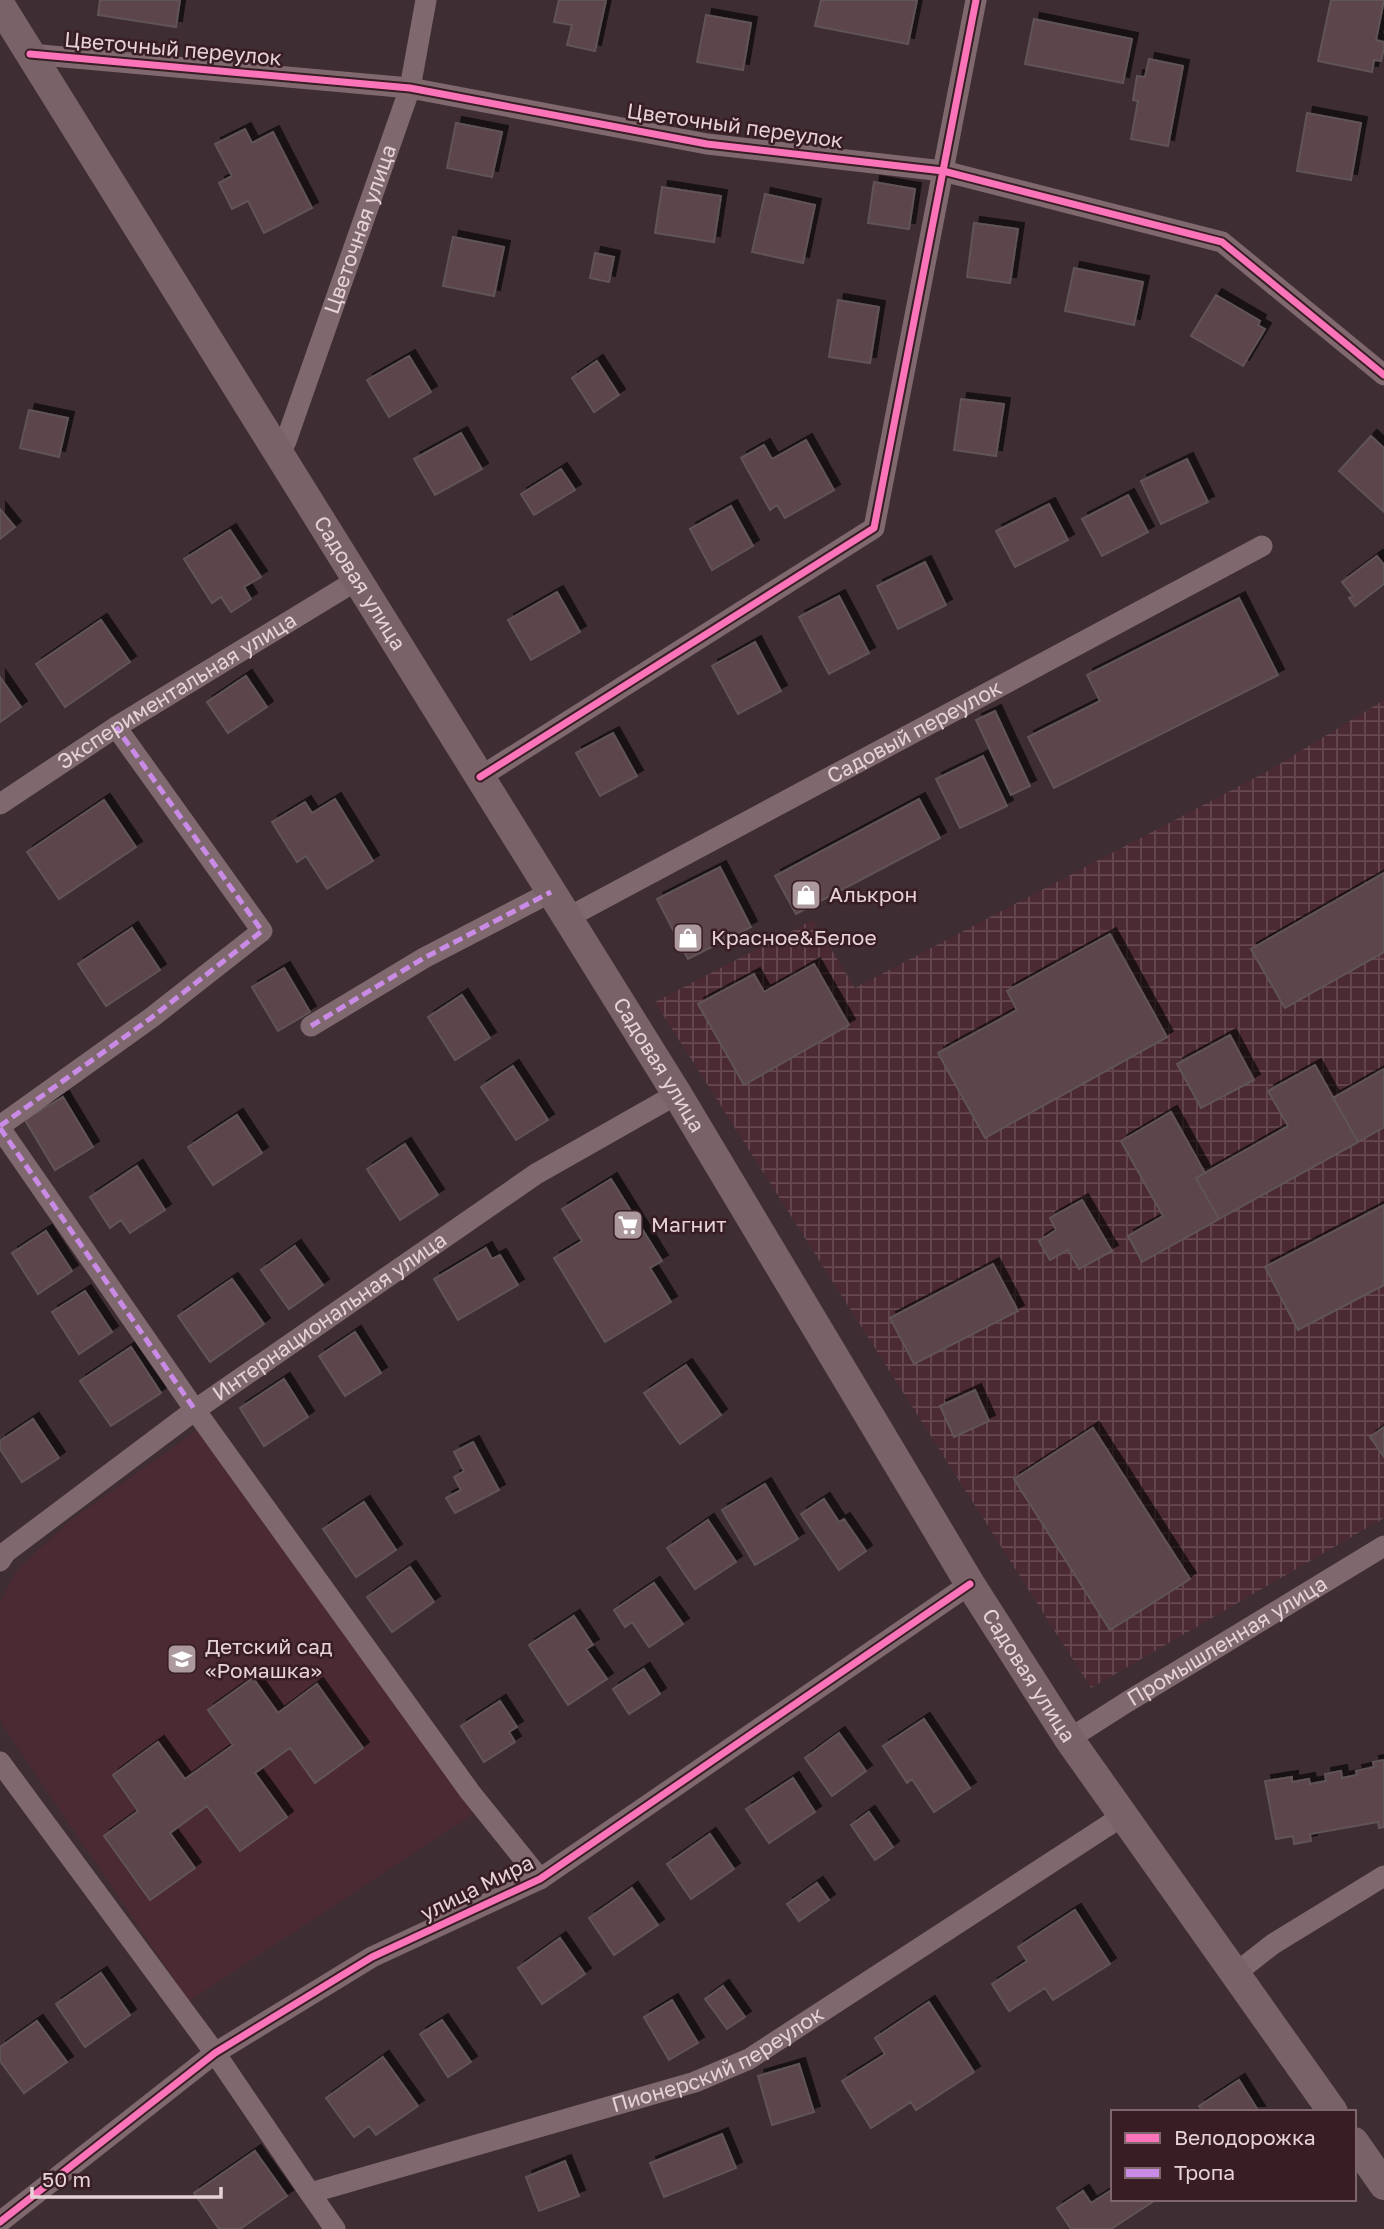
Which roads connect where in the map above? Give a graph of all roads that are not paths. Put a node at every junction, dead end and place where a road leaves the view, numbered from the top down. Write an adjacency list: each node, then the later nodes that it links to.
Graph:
1 (426, 0): 5 (street, Цветочная улица)
2 (976, 0): 6 (street)
3 (0, 5): 4 (main road, Садовая улица)
4 (30, 54): 5 (street, Цветочный переулок); 8 (main road, Садовая улица)
5 (410, 88): 6 (street, Цветочный переулок); 8 (street, Цветочная улица)
6 (943, 171): 7 (street, Цветочный переулок); 12 (street)
7 (1384, 375)
8 (279, 454): 10 (main road, Садовая улица)
9 (1262, 545): 15 (street, Садовый переулок)
10 (357, 580): 11 (street, Экспериментальная улица); 12 (main road, Садовая улица)
11 (116, 727): 13 (street, Экспериментальная улица); 18 (street)
12 (480, 777): 14 (main road, Садовая улица)
13 (0, 804)
14 (551, 892): 15 (main road, Садовая улица); 16 (street)
15 (567, 918): 17 (main road, Садовая улица)
16 (311, 1027)
17 (677, 1094): 19 (street, Интернациональная улица); 22 (main road, Садовая улица)
18 (0, 1127): 19 (street)
19 (195, 1410): 21 (street, Интернациональная улица); 27 (street)
20 (1384, 1546): 23 (street, Промышленная улица)
21 (0, 1561)
22 (970, 1584): 23 (main road, Садовая улица); 27 (street, улица Мира)
23 (1069, 1739): 25 (main road, Садовая улица)
24 (0, 1762): 29 (street)
25 (1124, 1815): 28 (main road, Садовая улица); 33 (street, Пионерский переулок)
26 (1384, 1876): 28 (street)
27 (540, 1879): 29 (street, улица Мира)
28 (1236, 1973): 30 (main road, Садовая улица)
29 (215, 2053): 33 (street); 34 (street, улица Мира)
30 (1332, 2110)
31 (1356, 2145): 32 (main road)
32 (1384, 2185)
33 (310, 2193): 35 (street)
34 (0, 2222)
35 (335, 2229)

